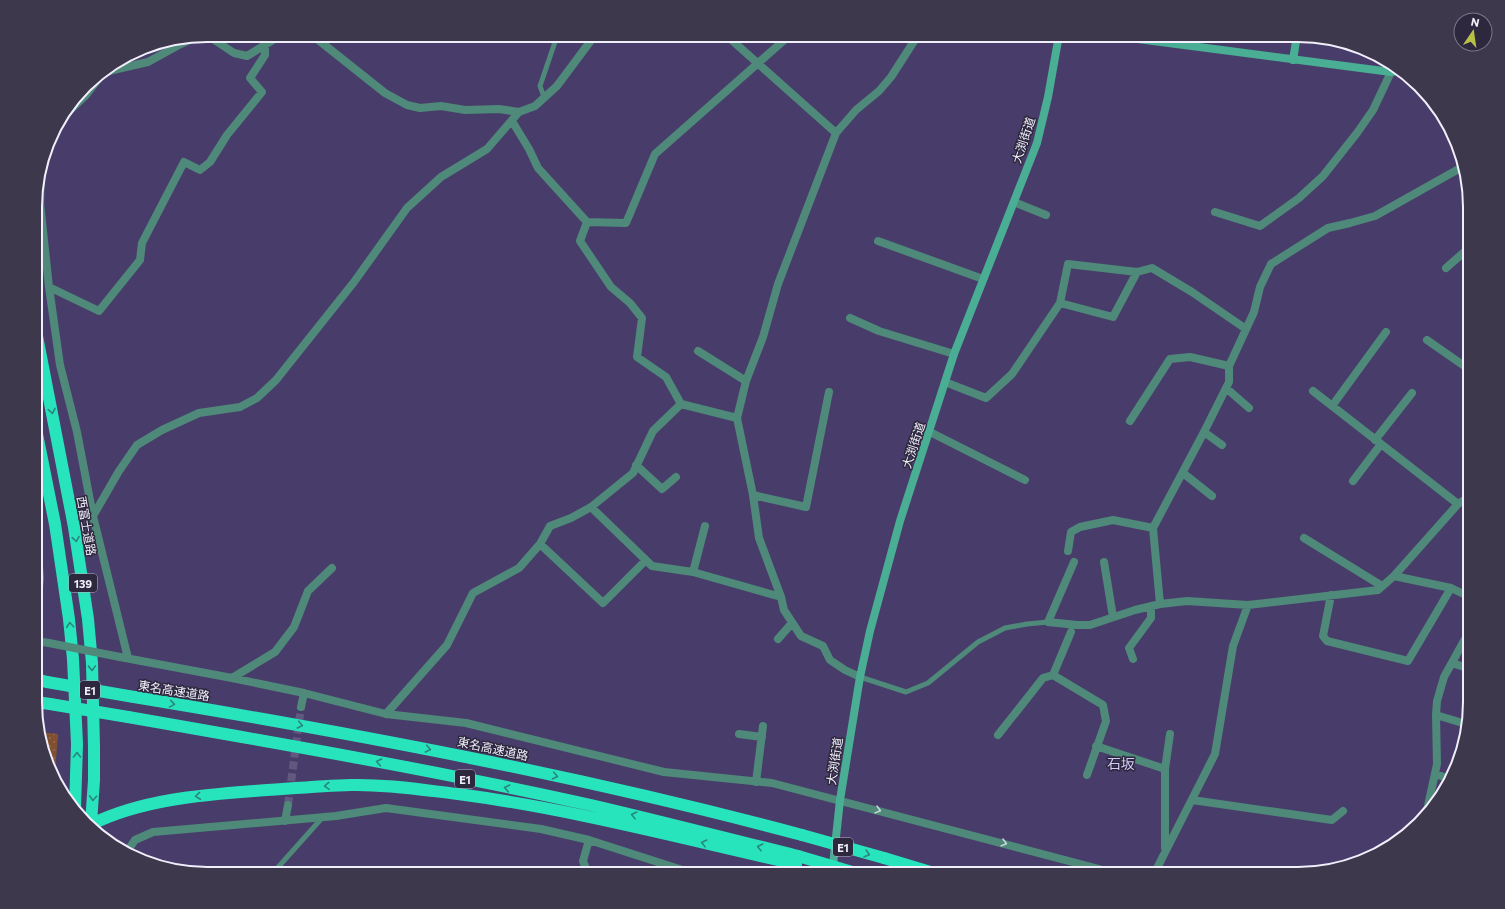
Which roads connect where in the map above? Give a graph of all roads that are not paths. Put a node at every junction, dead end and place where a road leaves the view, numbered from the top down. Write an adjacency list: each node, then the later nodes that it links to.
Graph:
1 (218, 42): 14 (street)
2 (270, 42): 14 (street)
3 (321, 42): 21 (street)
4 (555, 42): 20 (lane)
5 (590, 42): 20 (street)
6 (734, 42): 16 (street)
7 (782, 42): 16 (street)
8 (914, 42): 23 (street)
9 (1058, 42): 25 (street, 大渕街道)
10 (1159, 42): 15 (street)
11 (1296, 42): 15 (street)
12 (182, 44): 13 (street)
13 (177, 46): 17 (street)
14 (265, 46): 35 (street)
15 (1293, 60): 18 (street)
16 (757, 63): 23 (street); 29 (street)
17 (120, 67)
18 (1391, 71)
19 (1394, 73): 26 (street)
20 (544, 97): 21 (street)
21 (519, 112): 22 (street)
22 (512, 120): 29 (street); 72 (street)
23 (836, 133): 46 (street)
24 (1458, 169): 38 (street)
25 (1014, 202): 27 (street); 34 (street, 大渕街道)
26 (1215, 212)
27 (1046, 215)
28 (42, 222): 35 (street)
29 (587, 222): 52 (street)
30 (878, 241): 34 (street)
31 (1463, 253): 32 (street)
32 (1446, 268)
33 (1137, 272): 36 (street); 36 (street); 38 (street)
34 (983, 279): 42 (street, 大渕街道)
35 (49, 287): 72 (street)
36 (1060, 303): 47 (street)
37 (850, 318): 42 (street)
38 (1246, 328): 45 (street)
39 (1386, 332): 53 (street)
40 (1427, 340): 44 (street)
41 (698, 351): 46 (street)
42 (954, 354): 47 (street, 大渕街道)
43 (42, 362): 131 (highway, 西富士道路 / 139, one-way to 131)
44 (1463, 365)
45 (1229, 366): 48 (street); 56 (street)
46 (746, 381): 55 (street)
47 (945, 382): 57 (street, 大渕街道)
48 (1226, 388): 54 (street); 58 (street)
49 (1313, 391): 53 (street)
50 (829, 392): 67 (street)
51 (1412, 393): 59 (street)
52 (681, 404): 55 (street); 62 (street)
53 (1332, 406): 59 (street)
54 (1249, 408)
55 (737, 418): 67 (street)
56 (1130, 422)
57 (930, 432): 65 (street); 104 (street, 大渕街道)
58 (1204, 432): 60 (street); 63 (street)
59 (1378, 442): 66 (street); 70 (street)
60 (1222, 445)
61 (42, 459): 127 (highway, 139, one-way to 61)
62 (636, 465): 64 (street); 71 (street)
63 (1183, 473): 68 (street); 74 (street)
64 (676, 477)
65 (1025, 480)
66 (1353, 482)
67 (753, 495): 88 (street)
68 (1212, 496)
69 (1463, 501): 70 (street)
70 (1458, 504): 83 (street)
71 (591, 506): 76 (street); 78 (street)
72 (93, 516): 99 (street)
73 (705, 526): 82 (street)
74 (1153, 528): 77 (street); 89 (street)
75 (1304, 538): 84 (street)
76 (540, 544): 78 (street); 110 (street)
77 (1068, 551)
78 (646, 560): 82 (street)
79 (1074, 562): 93 (street)
80 (1104, 562): 92 (street)
81 (332, 568): 105 (street)
82 (694, 572): 88 (street)
83 (1394, 576): 84 (street); 85 (street)
84 (1382, 586): 87 (street)
85 (1451, 588): 86 (street); 87 (street)
86 (1463, 594)
87 (1331, 595): 90 (street)
88 (781, 598): 94 (street)
89 (1160, 604): 90 (street); 91 (street)
90 (1248, 605): 126 (street)
91 (1151, 606): 92 (street); 100 (street)
92 (1113, 617): 93 (street)
93 (1048, 622): 104 (lane)
94 (792, 623): 96 (street); 104 (street)
95 (1071, 632): 103 (street)
96 (778, 639)
97 (42, 642): 99 (street, bridge)
98 (1463, 643): 101 (street)
99 (124, 658): 105 (street)
100 (1133, 659)
101 (1452, 664): 102 (street); 111 (street)
102 (1463, 667)
103 (1053, 676): 116 (street); 118 (street)
104 (860, 677): 125 (street, 大渕街道)
105 (232, 678): 107 (street)
106 (42, 680): 144 (highway, 東名高速道路 / E1, one-way to 144, bridge)
107 (304, 693): 109 (street); 110 (street)
108 (42, 703): 137 (highway, E1, one-way to 108, bridge)
109 (301, 707)
110 (386, 714): 123 (street)
111 (1436, 715): 112 (street); 120 (street)
112 (1462, 723)
113 (763, 726): 117 (street)
114 (739, 734): 117 (street)
115 (1170, 734): 119 (street)
116 (998, 735)
117 (762, 737): 123 (street)
118 (1096, 746): 119 (street); 121 (street)
119 (1165, 769): 136 (street)
120 (1435, 774): 122 (street); 124 (street)
121 (1087, 776)
122 (1445, 777)
123 (756, 782): 125 (street)
124 (1431, 799)
125 (840, 800): 143 (street, 大渕街道); 145 (street, one-way to 145)
126 (1192, 800): 129 (street); 136 (street)
127 (75, 801)
128 (288, 805): 132 (street)
129 (1343, 811)
130 (323, 817): 132 (street); 134 (street); 138 (lane)
131 (92, 821)
132 (285, 821): 135 (street)
133 (95, 823): 137 (highway, one-way to 133)
134 (589, 840): 139 (street); 140 (street)
135 (130, 848)
136 (1166, 851): 146 (street)
137 (797, 860): 141 (highway); 142 (highway, E1, bridge)
138 (278, 867)
139 (585, 867)
140 (673, 867)
141 (815, 867)
142 (828, 867)
143 (834, 867)
144 (914, 867)
145 (1092, 867)
146 (1158, 867)

